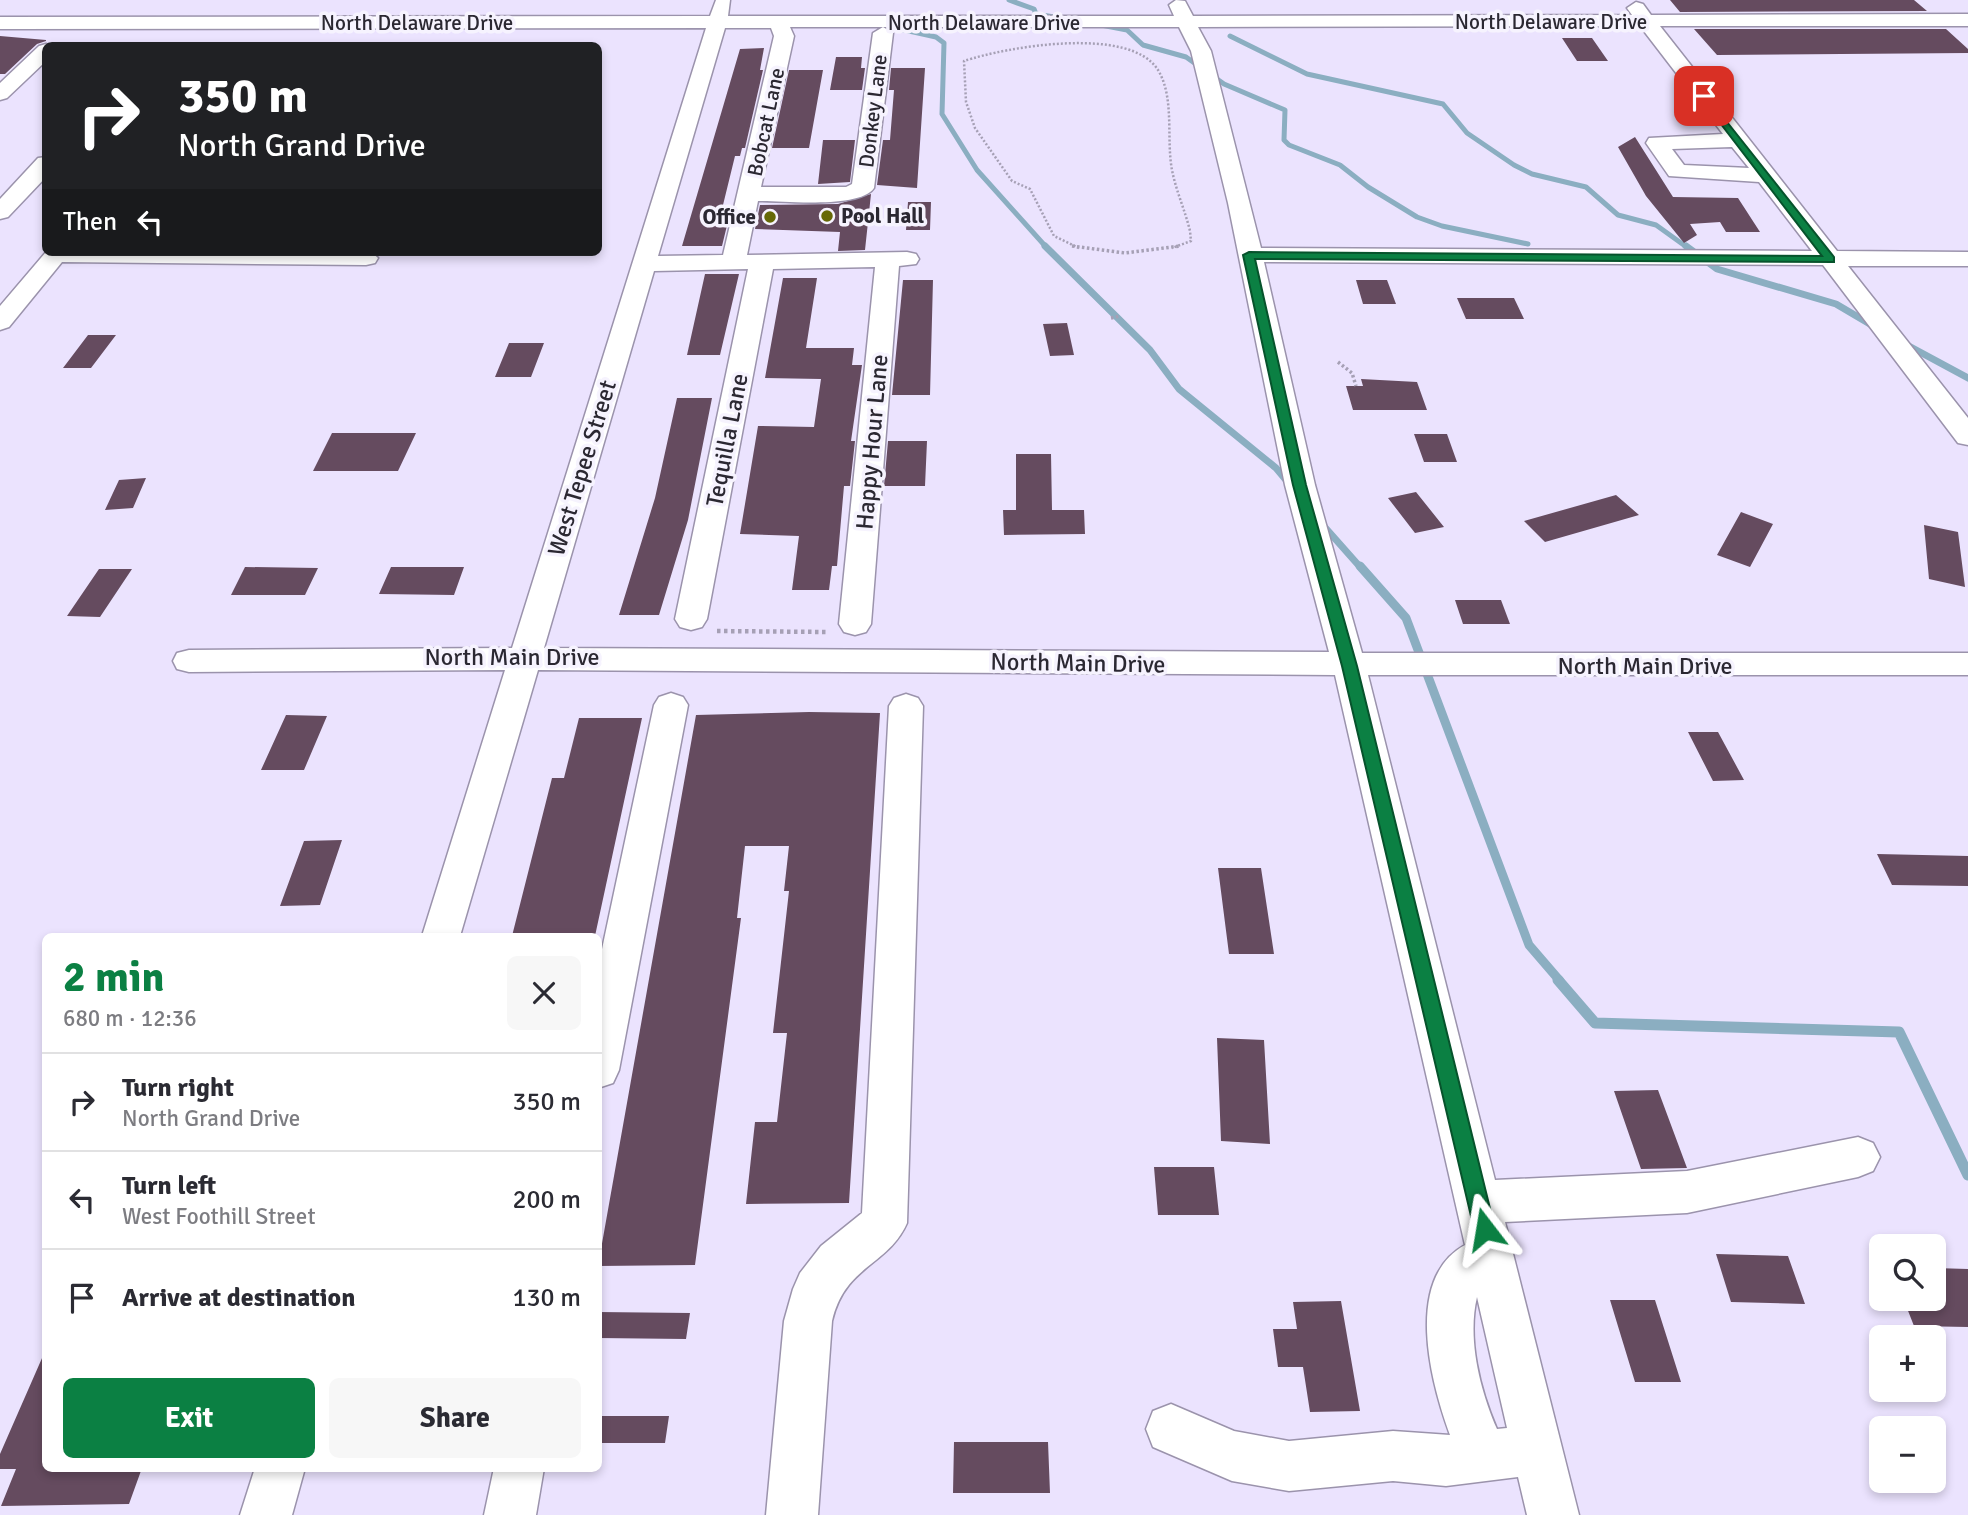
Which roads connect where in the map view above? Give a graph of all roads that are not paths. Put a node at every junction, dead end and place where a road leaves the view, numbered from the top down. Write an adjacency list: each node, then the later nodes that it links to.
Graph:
1 (270, 0): 10 (street)
2 (1630, 0): 6 (street)
3 (721, 11): 10 (street, North Delaware Drive); 11 (street, North Delaware Drive); 31 (street, West Tepee Street)
4 (1182, 11): 6 (street, North Delaware Drive); 11 (street, North Delaware Drive); 23 (street)
5 (1968, 20): 6 (street, North Delaware Drive)
6 (1647, 22): 18 (street)
7 (0, 23): 8 (street, North Delaware Drive)
8 (74, 23): 9 (street, North Delaware Drive); 13 (street)
9 (175, 23): 10 (street, North Delaware Drive); 14 (street)
10 (250, 23): 15 (street)
11 (779, 23): 21 (street, Bobcat Lane)
12 (883, 33): 21 (street, Donkey Lane)
13 (55, 42)
14 (158, 42)
15 (234, 42)
16 (42, 54): 17 (street)
17 (0, 94)
18 (1738, 140): 20 (street); 20 (street)
19 (42, 167): 22 (street)
20 (1766, 176): 27 (street)
21 (750, 194): 29 (street, Bobcat Lane)
22 (0, 212)
23 (1249, 255): 27 (street); 39 (street)
24 (55, 256): 32 (street)
25 (242, 256): 26 (street)
26 (366, 258)
27 (1830, 259): 28 (street); 33 (street)
28 (1968, 259)
29 (733, 262): 30 (street); 31 (street)
30 (762, 262): 34 (street, Tequilla Lane); 35 (street, Happy Hour Lane)
31 (643, 264): 36 (street, West Tepee Street)
32 (0, 322)
33 (1968, 437)
34 (691, 619)
35 (855, 624)
36 (526, 656): 37 (street, North Main Drive); 39 (street, North Main Drive); 42 (street, West Tepee Street)
37 (189, 661)
38 (1968, 664): 39 (street, North Main Drive)
39 (1349, 666): 45 (street)
40 (671, 705): 43 (street)
41 (906, 706): 54 (street)
42 (442, 933)
43 (602, 1050)
44 (1858, 1157): 45 (street)
45 (1478, 1202): 46 (street)
46 (1491, 1255): 48 (street); 49 (street)
47 (1171, 1429): 49 (street)
48 (1537, 1449): 49 (street); 55 (street)
49 (1484, 1456)
50 (279, 1472): 52 (street)
51 (518, 1472): 53 (street)
52 (266, 1515)
53 (510, 1515)
54 (792, 1515)
55 (1553, 1515)

